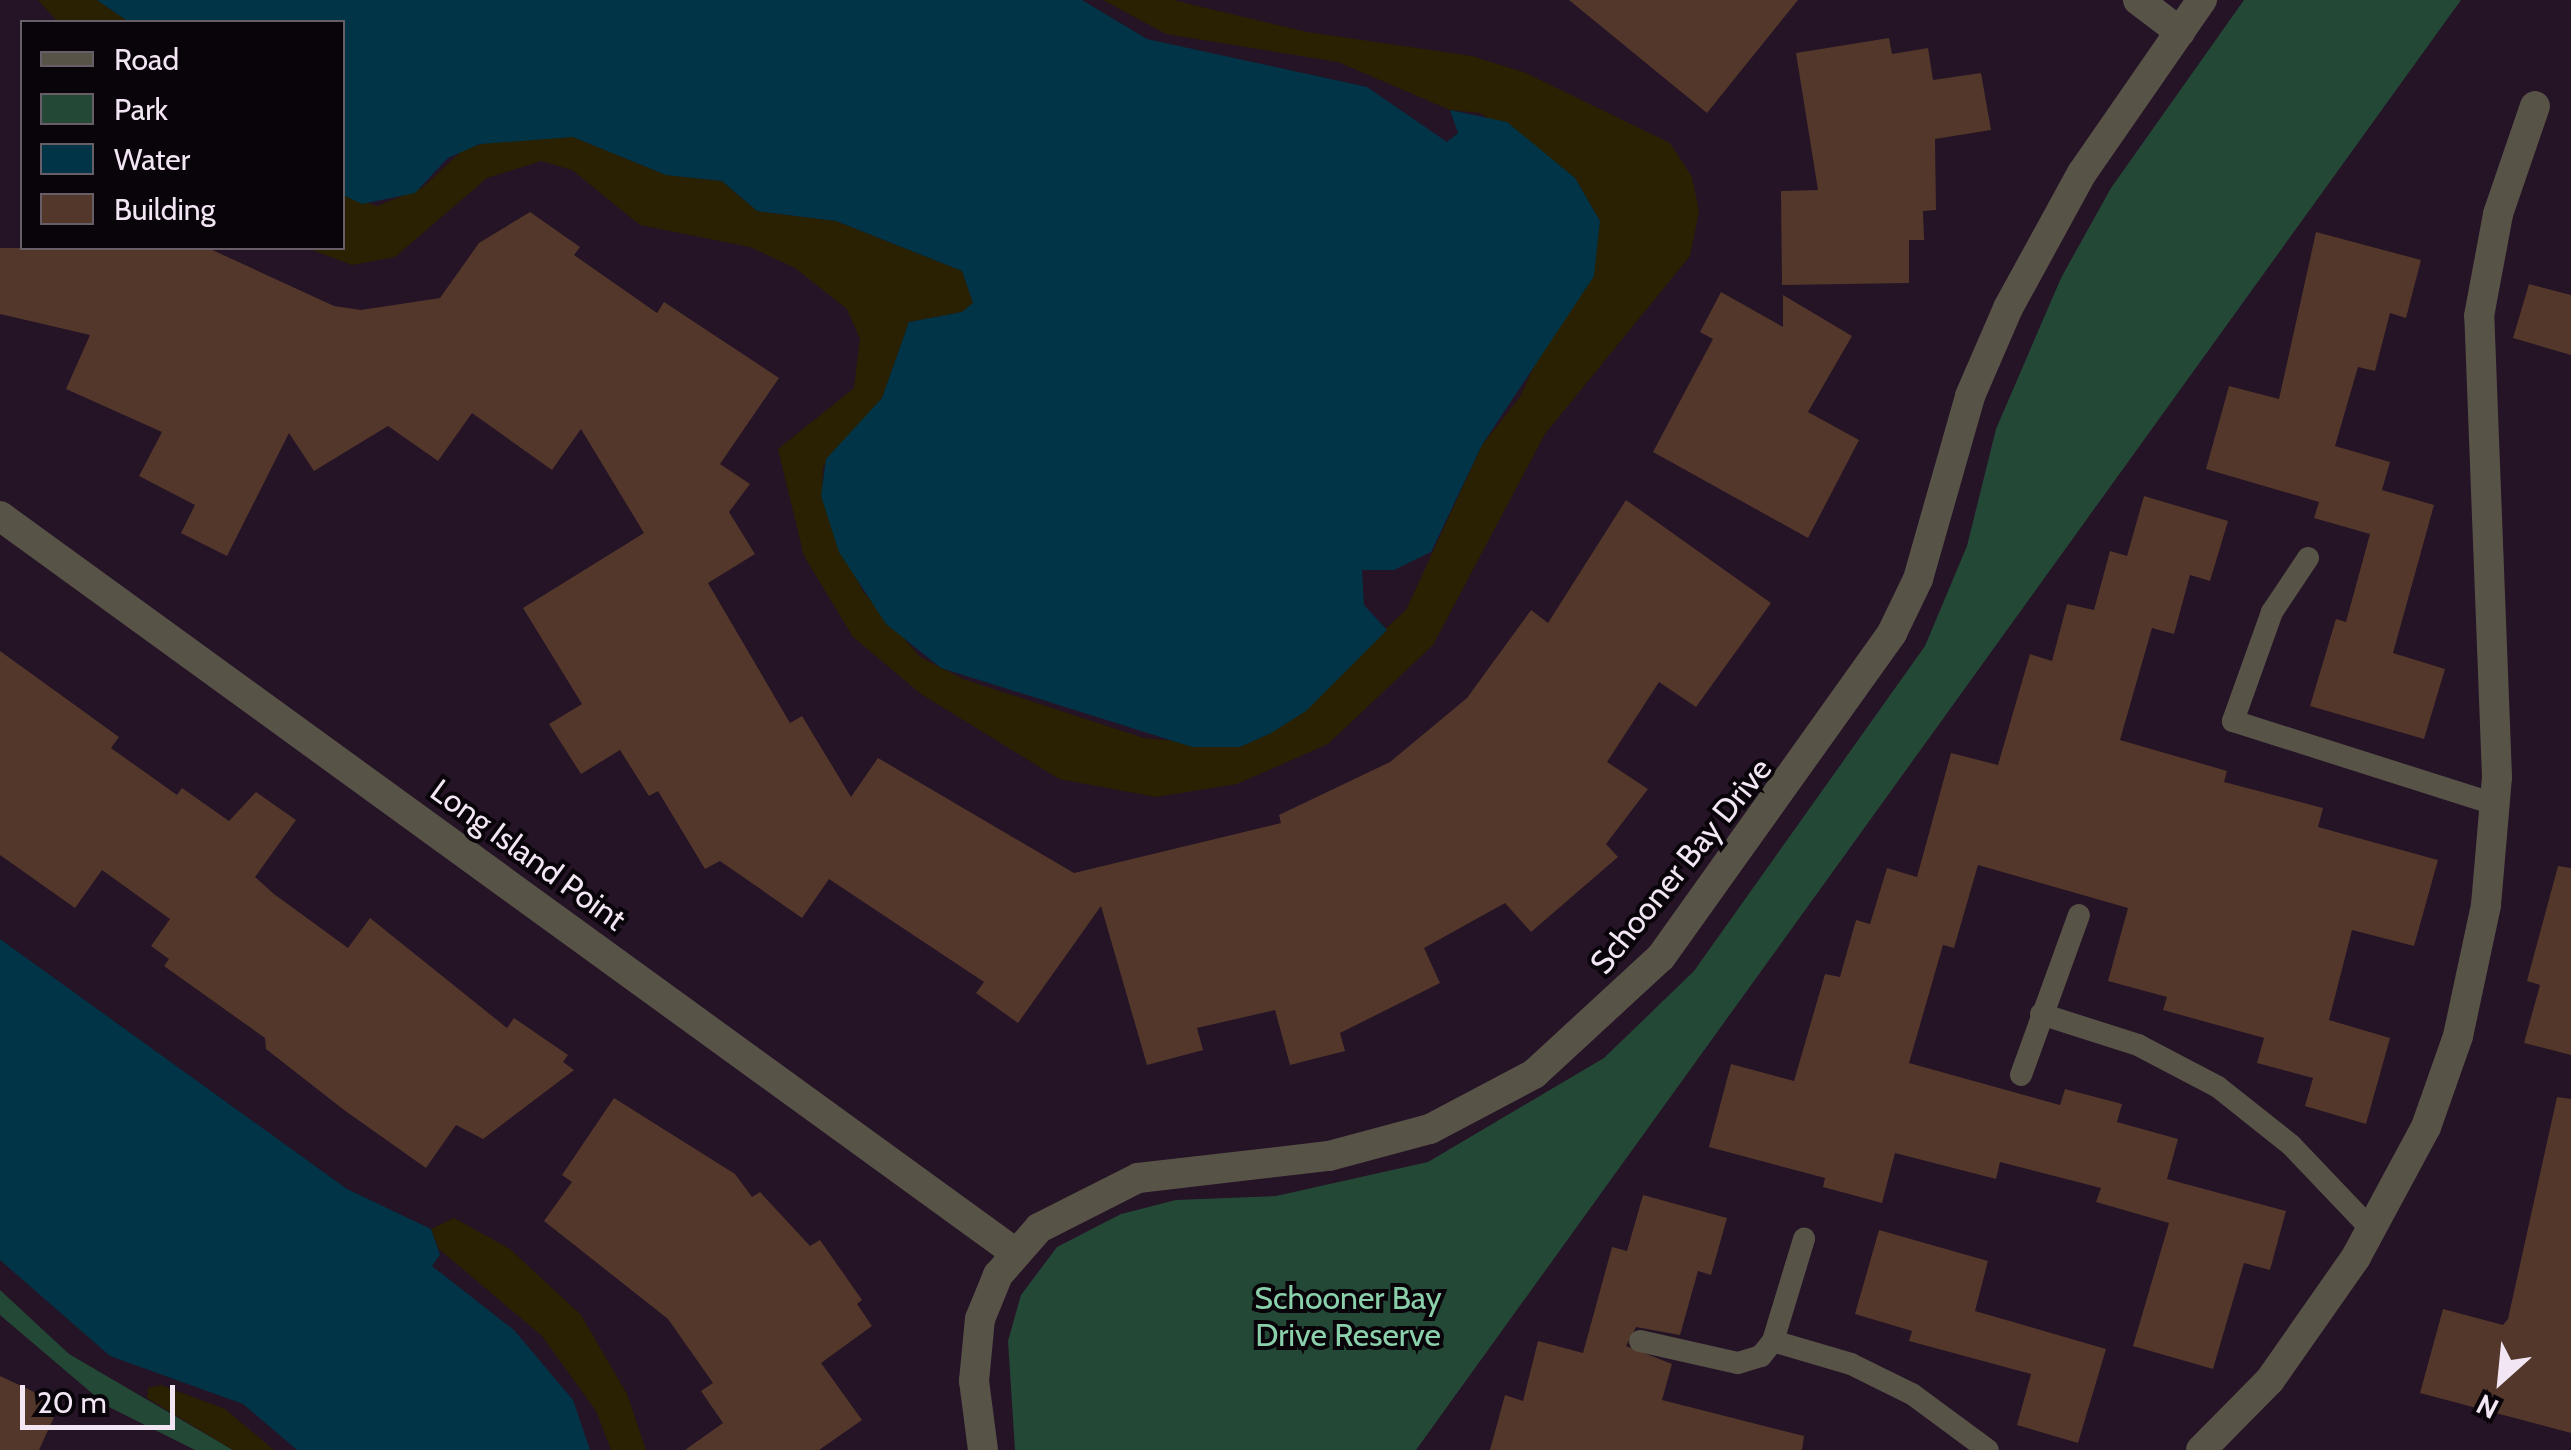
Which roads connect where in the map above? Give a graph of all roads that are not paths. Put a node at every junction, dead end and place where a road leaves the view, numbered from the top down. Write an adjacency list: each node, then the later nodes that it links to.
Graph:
1 (2138, 0): 3 (street)
2 (2202, 0): 3 (street, Schooner Bay Drive)
3 (2180, 32): 13 (street, Schooner Bay Drive)
4 (2536, 106): 7 (street)
5 (0, 516): 13 (street, Long Island Point)
6 (2308, 558): 7 (lane)
7 (2495, 804): 11 (street)
8 (2078, 915): 9 (lane)
9 (2042, 1014): 10 (lane); 11 (lane)
10 (2020, 1075)
11 (2372, 1230): 18 (street)
12 (1804, 1240): 15 (lane)
13 (1014, 1252): 16 (street, Schooner Bay Drive)
14 (1640, 1341): 15 (lane)
15 (1773, 1341): 17 (lane)
16 (983, 1450)
17 (1988, 1450)
18 (2201, 1450)

